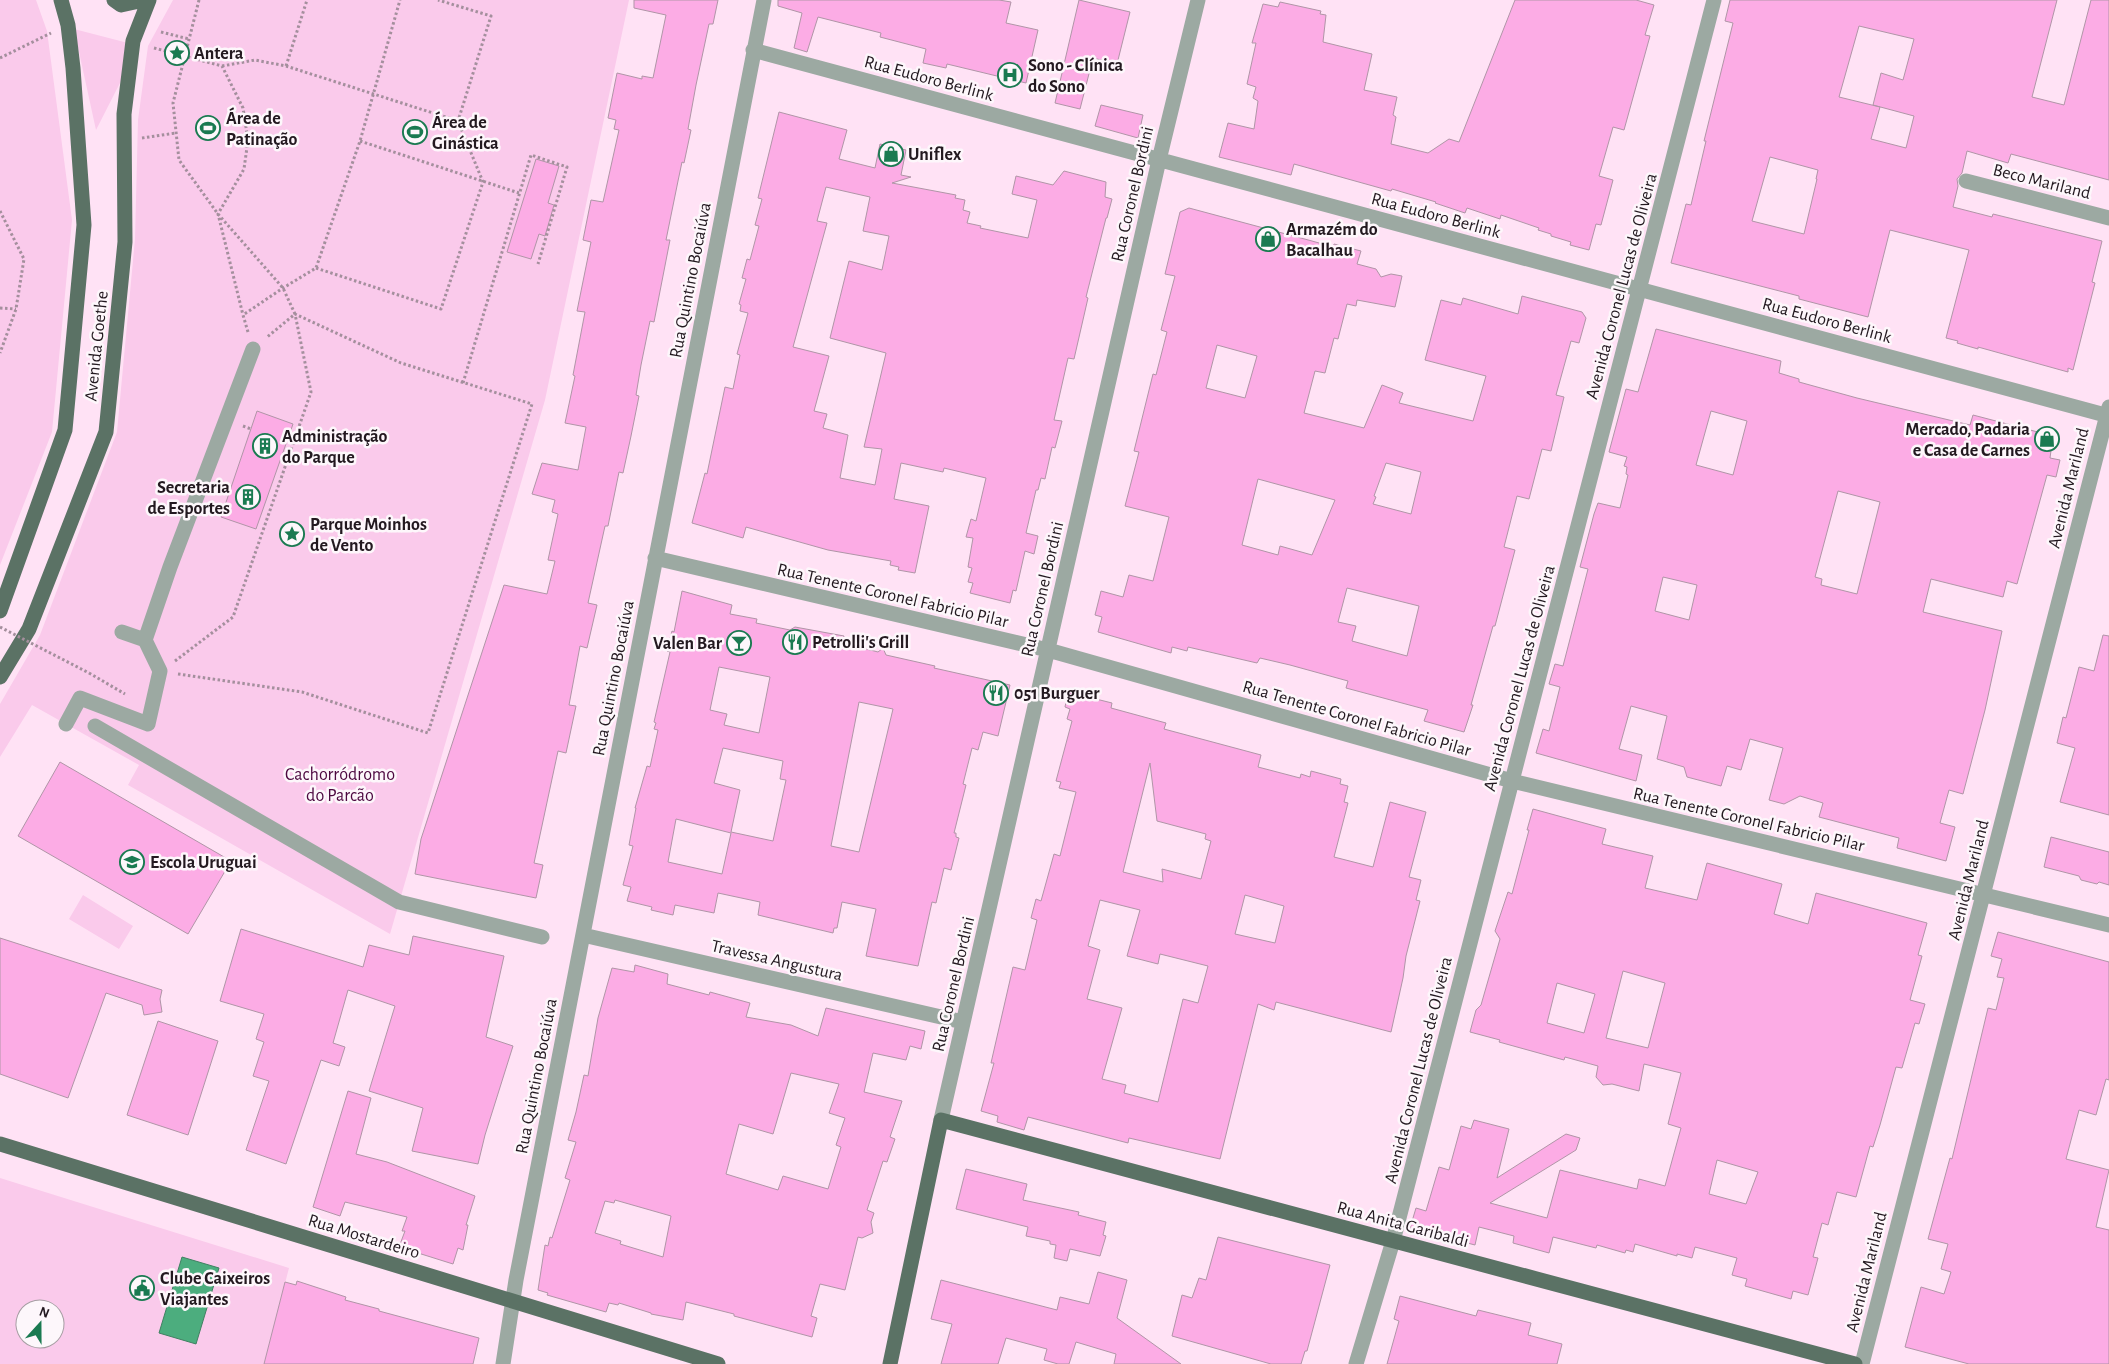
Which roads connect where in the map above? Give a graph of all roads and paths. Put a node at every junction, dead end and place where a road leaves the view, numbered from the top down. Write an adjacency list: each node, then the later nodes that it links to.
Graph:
1 (61, 0): 12 (main road, Avenida Goethe)
2 (114, 0): 3 (main road)
3 (144, 0)
4 (148, 0): 24 (main road, Avenida Goethe)
5 (199, 0): 14 (path)
6 (307, 0): 20 (path)
7 (400, 0): 21 (path)
8 (438, 0): 22 (path)
9 (764, 0): 16 (street, Rua Quintino Bocaiúva)
10 (1198, 0): 26 (street, Rua Coronel Bordini)
11 (1714, 0): 36 (street, Avenida Coronel Lucas de Oliveira)
12 (68, 25): 18 (path); 46 (main road, Avenida Goethe)
13 (162, 32): 14 (path)
14 (189, 40): 17 (path)
15 (154, 48): 17 (path)
16 (753, 50): 26 (street, Rua Eudoro Berlink); 45 (street, Rua Quintino Bocaiúva)
17 (185, 55): 19 (path); 23 (path)
18 (0, 58)
19 (222, 66): 20 (path); 31 (path)
20 (286, 66): 21 (path)
21 (374, 94): 22 (path); 25 (path)
22 (458, 121): 28 (path)
23 (176, 132): 24 (path); 31 (path)
24 (124, 140): 52 (main road, Avenida Goethe)
25 (360, 142): 28 (path); 34 (path)
26 (1159, 160): 36 (street, Rua Eudoro Berlink); 50 (street, Rua Coronel Bordini)
27 (1966, 181): 32 (street, Beco Mariland)
28 (483, 182): 29 (path); 34 (path)
29 (519, 193): 33 (path); 43 (path)
30 (0, 211): 38 (path)
31 (218, 214): 35 (path); 40 (path)
32 (2109, 218)
33 (538, 264)
34 (316, 268): 35 (path)
35 (283, 288): 39 (path); 40 (path)
36 (1640, 289): 44 (street, Rua Eudoro Berlink); 56 (street, Avenida Coronel Lucas de Oliveira)
37 (0, 308): 38 (path)
38 (16, 309): 42 (path)
39 (295, 314): 41 (path); 43 (path); 51 (path)
40 (243, 315): 41 (path)
41 (253, 349): 49 (street)
42 (0, 353)
43 (463, 383): 51 (path)
44 (2108, 412): 57 (street, Avenida Mariland)
45 (655, 558): 50 (street, Rua Tenente Coronel Fabricio Pilar); 59 (street, Rua Quintino Bocaiúva)
46 (0, 611)
47 (0, 627): 53 (path, bridge)
48 (122, 632): 49 (street)
49 (145, 640): 51 (street)
50 (1048, 650): 56 (street, Rua Tenente Coronel Fabricio Pilar); 61 (street, Rua Coronel Bordini)
51 (160, 672): 53 (street)
52 (0, 677)
53 (152, 709): 54 (street)
54 (66, 724)
55 (95, 726): 60 (street)
56 (1512, 782): 57 (street, Rua Tenente Coronel Fabricio Pilar); 64 (street, Avenida Coronel Lucas de Oliveira)
57 (1984, 894): 58 (street, Rua Tenente Coronel Fabricio Pilar); 71 (street, Avenida Mariland)
58 (2109, 925)
59 (583, 935): 61 (street, Travessa Angustura); 65 (street, Rua Quintino Bocaiúva)
60 (542, 937)
61 (963, 1022): 62 (street, Rua Coronel Bordini)
62 (941, 1120): 64 (main road, Rua Anita Garibaldi); 68 (main road, Rua Coronel Bordini)
63 (0, 1144): 65 (main road, Rua Mostardeiro)
64 (1393, 1241): 69 (street, Avenida Coronel Lucas de Oliveira); 70 (main road, Rua Anita Garibaldi)
65 (512, 1301): 66 (street, Rua Quintino Bocaiúva); 67 (main road, Rua Mostardeiro)
66 (504, 1364)
67 (718, 1364)
68 (890, 1364)
69 (1356, 1364)
70 (1855, 1364)
71 (1862, 1364)

